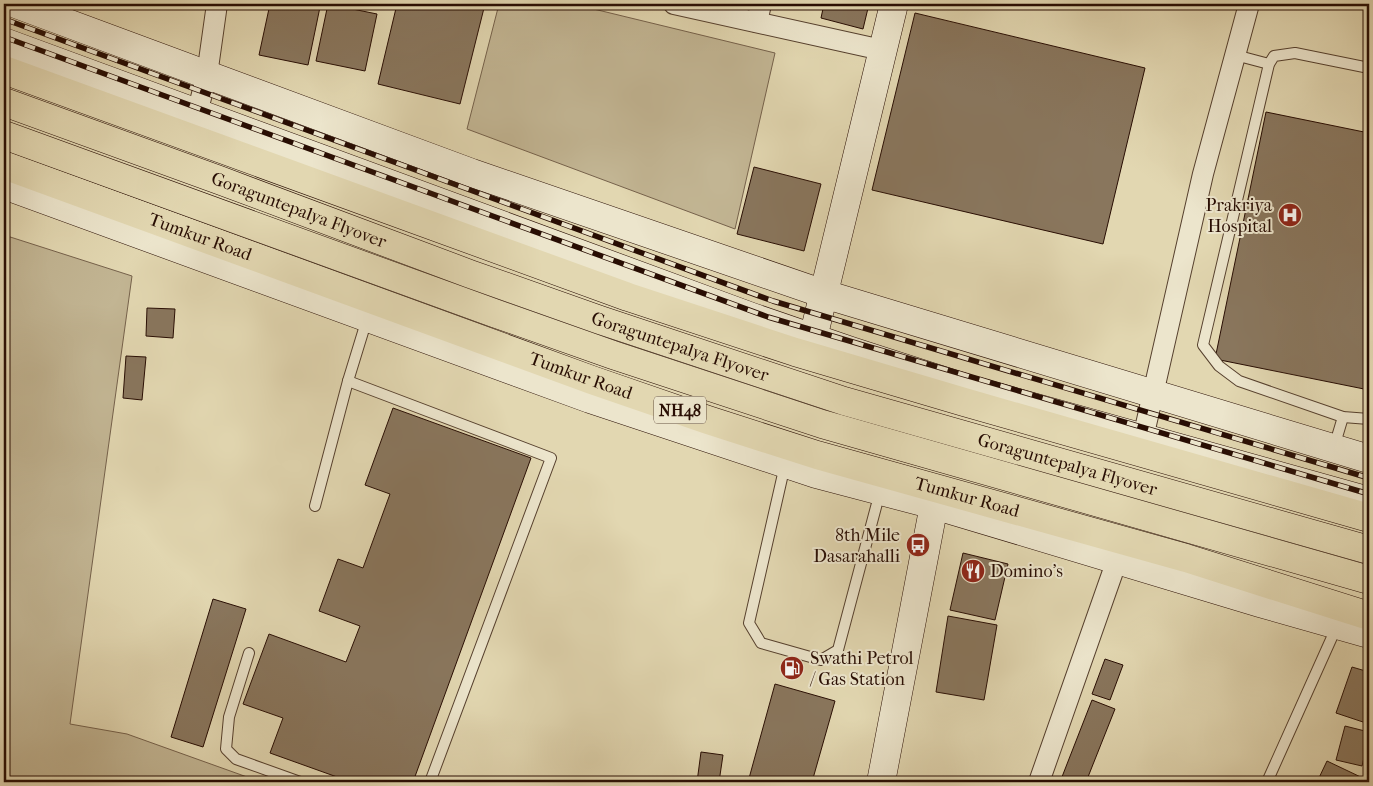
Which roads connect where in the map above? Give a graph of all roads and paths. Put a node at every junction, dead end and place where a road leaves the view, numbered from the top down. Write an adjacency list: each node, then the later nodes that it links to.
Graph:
1 (16, 4): 13 (street)
2 (216, 4): 13 (street)
3 (674, 4): 6 (street)
4 (894, 4): 8 (street)
5 (1249, 4): 9 (street)
6 (759, 13): 8 (street)
7 (4, 42): 16 (street)
8 (882, 50): 21 (street)
9 (1235, 55): 10 (lane); 26 (street)
10 (1269, 64): 11 (lane); 27 (lane)
11 (1369, 68)
12 (4, 70): 14 (highway)
13 (206, 75): 16 (street); 21 (street)
14 (67, 93): 19 (highway); 29 (highway)
15 (4, 102): 38 (highway, Goraguntepalya Flyover, bridge)
16 (197, 113): 23 (street)
17 (4, 135): 40 (highway, Goraguntepalya Flyover, bridge)
18 (4, 165): 19 (highway, Tumkur Road / NH48)
19 (36, 177): 24 (highway, Tumkur Road / NH48)
20 (4, 185): 22 (street)
21 (824, 294): 23 (street); 26 (street)
22 (367, 318): 24 (street); 25 (lane)
23 (813, 338): 29 (street)
24 (563, 379): 32 (street); 41 (highway, Tumkur Road / NH48)
25 (348, 381): 36 (lane); 46 (lane)
26 (1154, 394): 29 (street); 30 (street)
27 (1342, 417): 28 (lane); 30 (lane)
28 (1369, 419)
29 (1142, 446): 34 (street); 37 (highway)
30 (1334, 448): 31 (street)
31 (1369, 459)
32 (786, 464): 33 (street); 33 (lane)
33 (880, 491): 35 (street)
34 (1369, 501)
35 (934, 505): 39 (street); 47 (street)
36 (315, 506)
37 (1369, 518)
38 (1369, 550)
39 (1117, 560): 42 (street); 48 (street)
40 (1369, 580)
41 (1369, 616)
42 (1338, 625): 43 (street); 49 (lane)
43 (1369, 634)
44 (248, 653): 45 (lane)
45 (300, 782)
46 (430, 782)
47 (881, 782)
48 (1039, 782)
49 (1267, 782)

